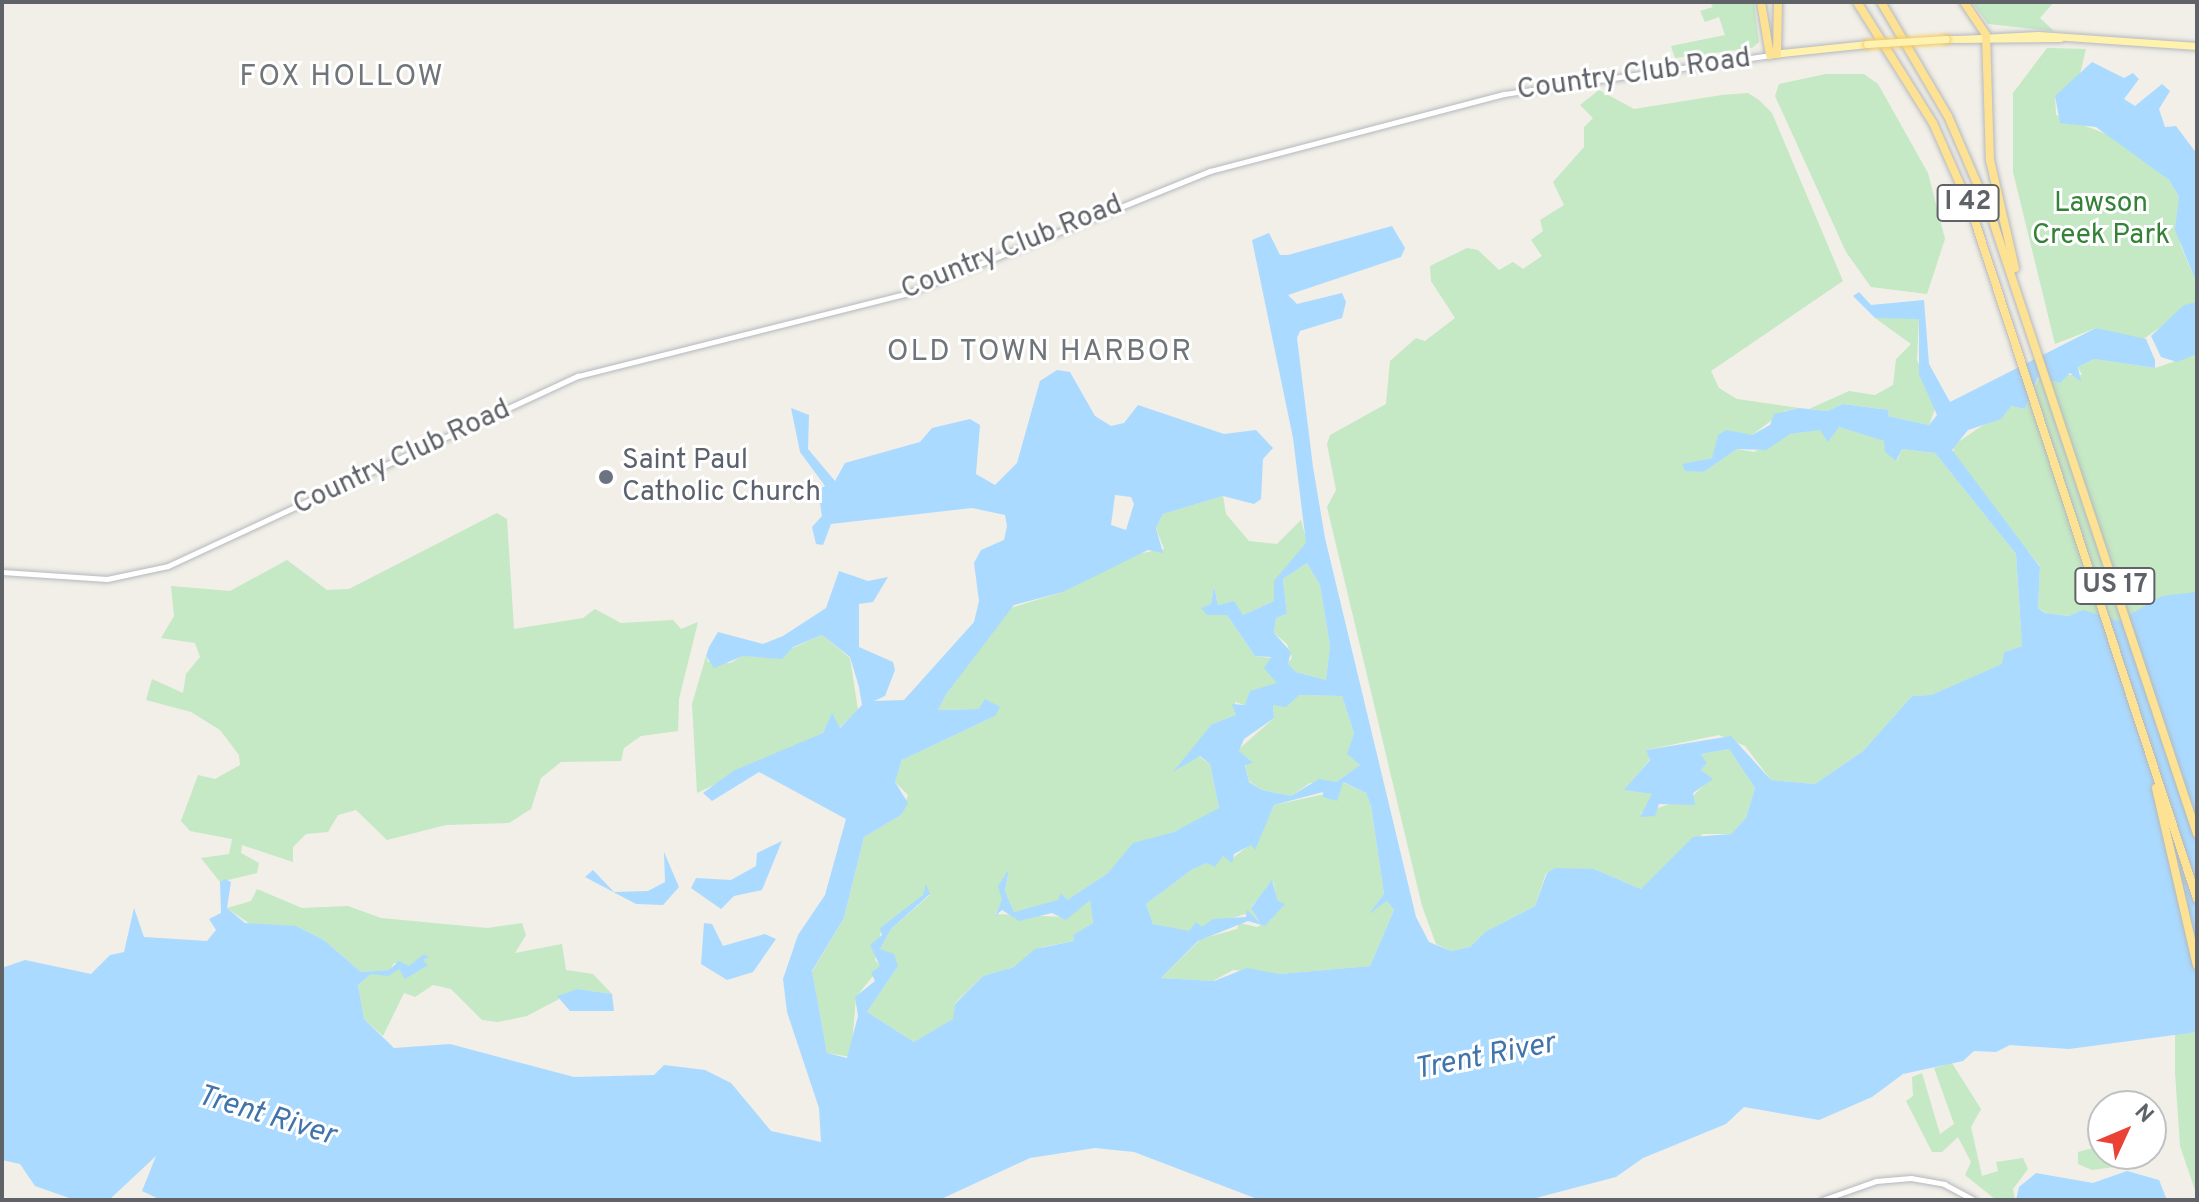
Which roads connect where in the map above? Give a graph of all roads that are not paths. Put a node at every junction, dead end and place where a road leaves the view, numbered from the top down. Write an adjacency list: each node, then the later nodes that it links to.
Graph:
1 (1761, 2): 8 (highway)
2 (1778, 2): 8 (highway)
3 (1856, 2): 11 (highway, I 42)
4 (1881, 2): 9 (highway, US 17)
5 (1964, 2): 6 (highway)
6 (1987, 39): 7 (main road, Country Club Road); 8 (main road, Country Club Road, bridge); 9 (highway)
7 (2197, 46)
8 (1773, 54): 10 (street, Country Club Road)
9 (2029, 323): 12 (highway, US 17)
10 (2, 572)
11 (2143, 732): 13 (highway, I 42); 14 (highway)
12 (2197, 834)
13 (2197, 899)
14 (2197, 965)
15 (1822, 1200): 16 (street)
16 (1974, 1200)

